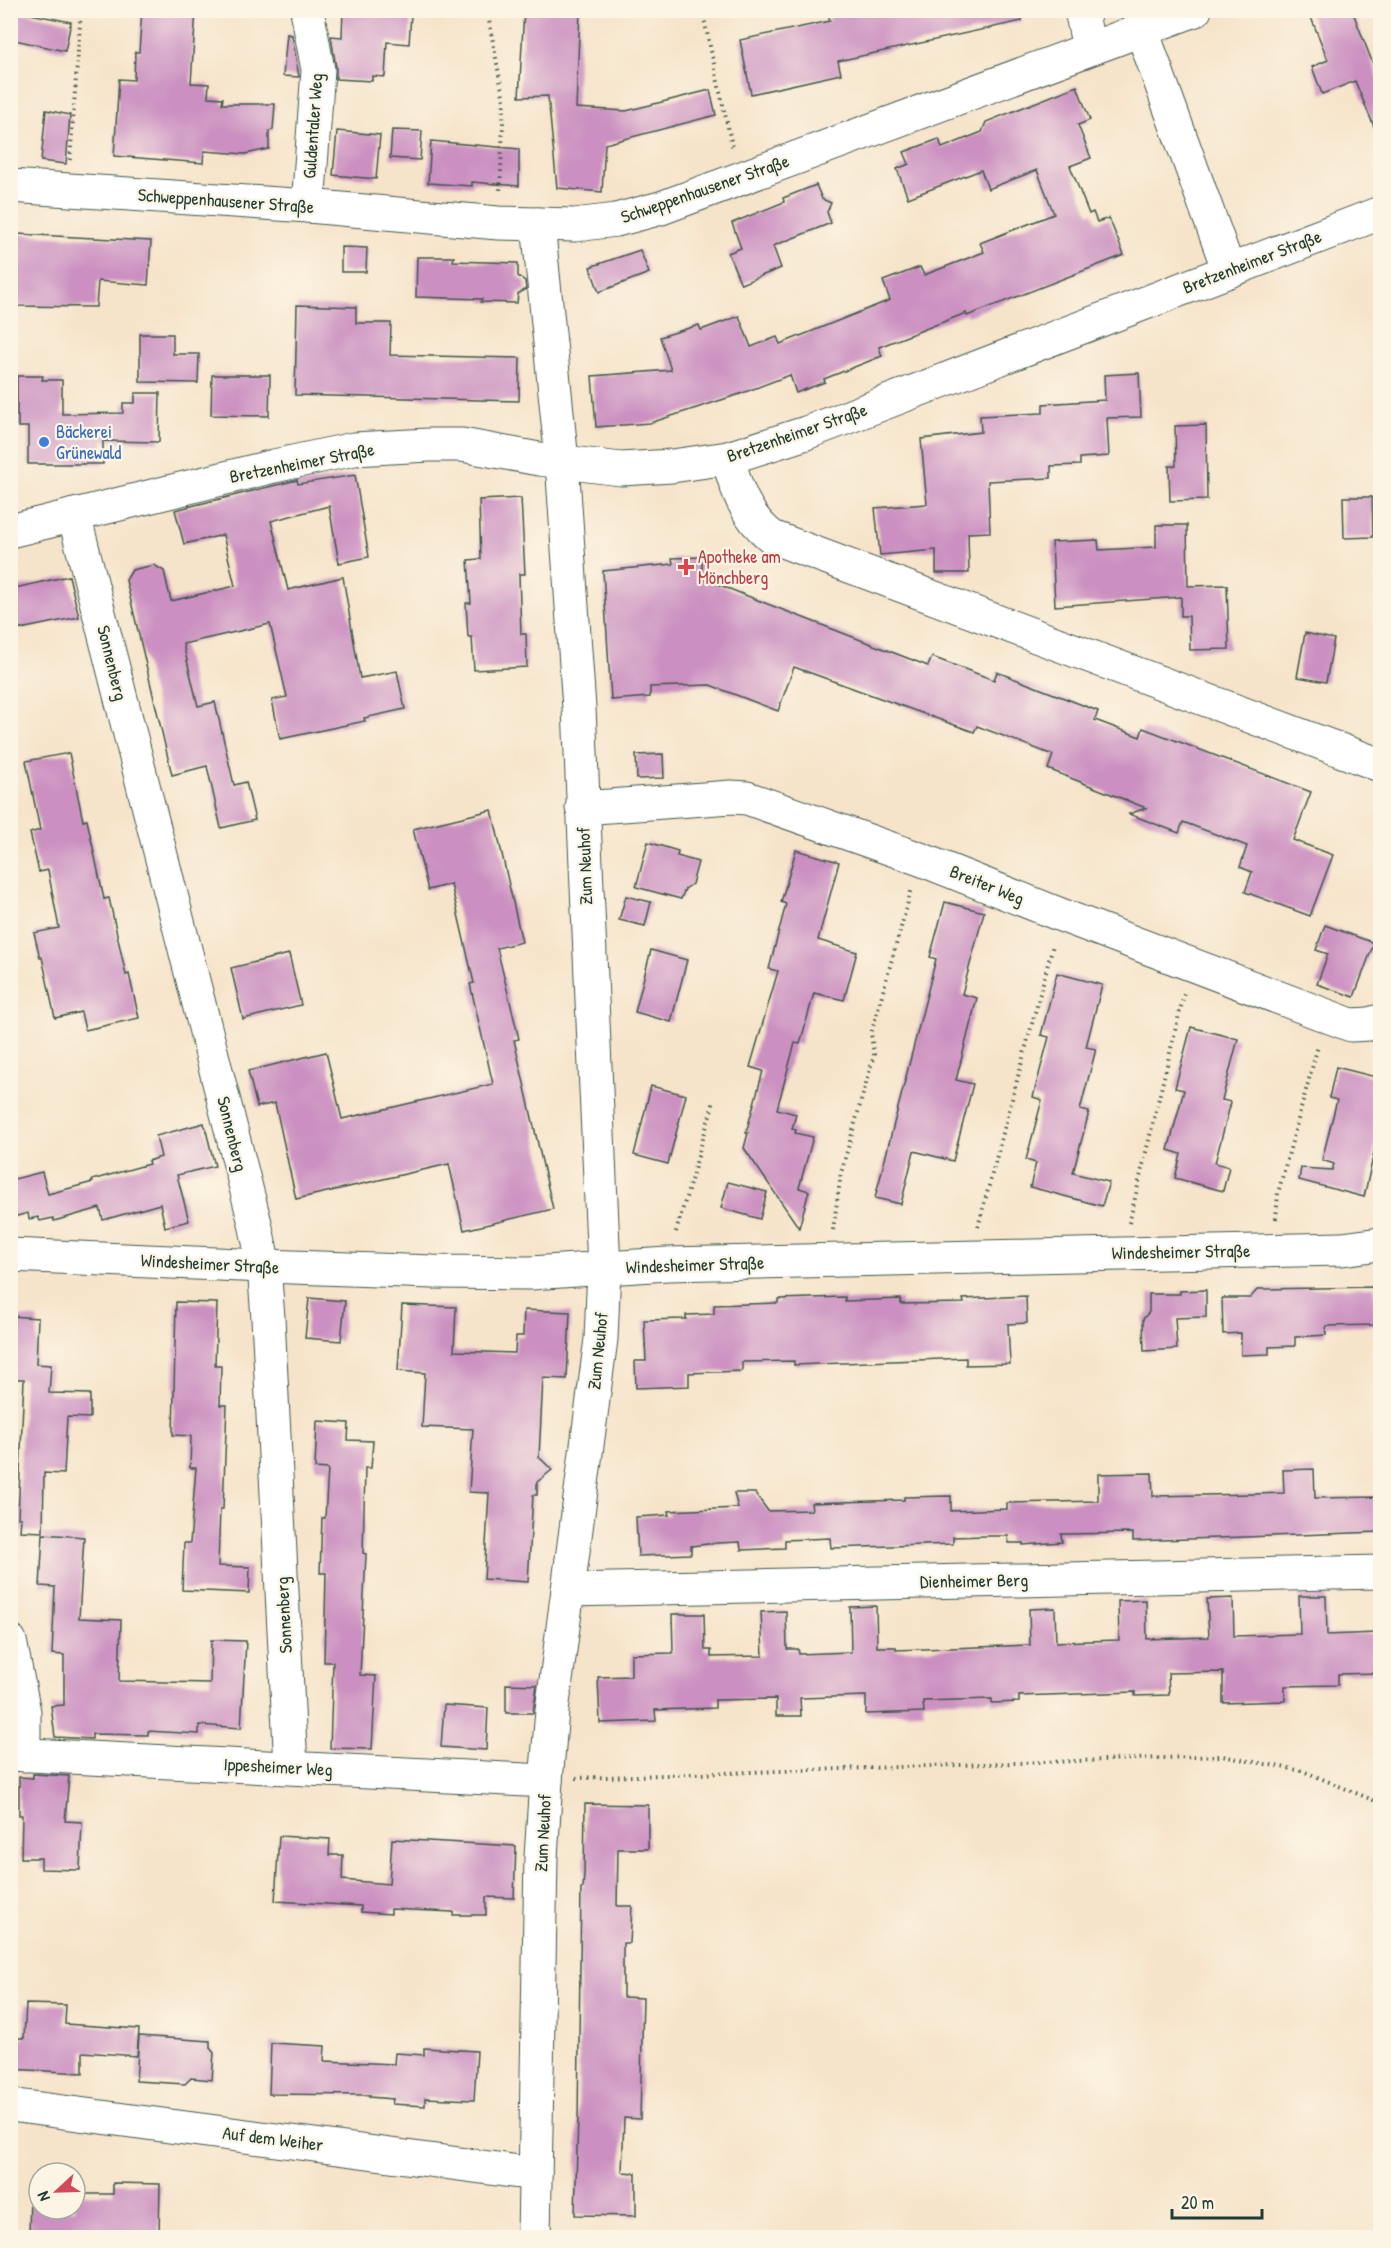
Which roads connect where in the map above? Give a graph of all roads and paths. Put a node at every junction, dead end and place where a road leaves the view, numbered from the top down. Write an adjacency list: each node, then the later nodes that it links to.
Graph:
1 (81, 10): 11 (path)
2 (307, 10): 12 (street, Guldentaler Weg)
3 (487, 10): 14 (path)
4 (702, 10): 9 (path)
5 (1081, 10): 8 (street)
6 (1195, 10): 7 (street, Schweppenhausener Straße)
7 (1142, 31): 8 (street, Schweppenhausener Straße); 16 (street)
8 (1089, 48): 9 (street, Schweppenhausener Straße)
9 (740, 180): 15 (street, Schweppenhausener Straße)
10 (10, 186): 11 (street, Schweppenhausener Straße)
11 (67, 190): 12 (street, Schweppenhausener Straße)
12 (308, 206): 14 (street, Schweppenhausener Straße)
13 (1380, 213): 16 (street, Bretzenheimer Straße)
14 (498, 223): 15 (street, Schweppenhausener Straße)
15 (538, 224): 18 (street, Zum Neuhof)
16 (1229, 271): 17 (street, Bretzenheimer Straße)
17 (728, 458): 18 (street, Bretzenheimer Straße); 21 (street)
18 (562, 462): 19 (street, Bretzenheimer Straße); 22 (street, Zum Neuhof)
19 (74, 515): 20 (street, Bretzenheimer Straße); 36 (street, Sonnenberg)
20 (10, 531)
21 (1380, 765)
22 (582, 808): 23 (street, Breiter Weg); 37 (street, Zum Neuhof)
23 (920, 859): 24 (street, Breiter Weg); 34 (path)
24 (1061, 915): 25 (street, Breiter Weg); 33 (path)
25 (1192, 964): 26 (street, Breiter Weg); 31 (path)
26 (1326, 1016): 27 (street, Breiter Weg); 30 (path)
27 (1380, 1022)
28 (714, 1101): 35 (path)
29 (1380, 1244): 30 (street, Windesheimer Straße)
30 (1279, 1250): 31 (street, Windesheimer Straße)
31 (1126, 1253): 33 (street, Windesheimer Straße)
32 (10, 1255): 36 (street, Windesheimer Straße)
33 (978, 1257): 34 (street, Windesheimer Straße)
34 (831, 1260): 35 (street, Windesheimer Straße)
35 (667, 1264): 37 (street, Windesheimer Straße)
36 (264, 1266): 37 (street, Windesheimer Straße); 42 (street, Sonnenberg)
37 (604, 1269): 39 (street, Zum Neuhof)
38 (1380, 1572): 39 (street, Dienheimer Berg)
39 (568, 1590): 43 (street, Zum Neuhof)
40 (10, 1641): 41 (street)
41 (17, 1754): 42 (street, Ippesheimer Weg)
42 (291, 1767): 43 (street, Ippesheimer Weg)
43 (546, 1781): 44 (path); 46 (street, Zum Neuhof)
44 (1380, 1803)
45 (10, 2105): 46 (street, Auf dem Weiher)
46 (535, 2174): 47 (street, Zum Neuhof)
47 (534, 2238)

